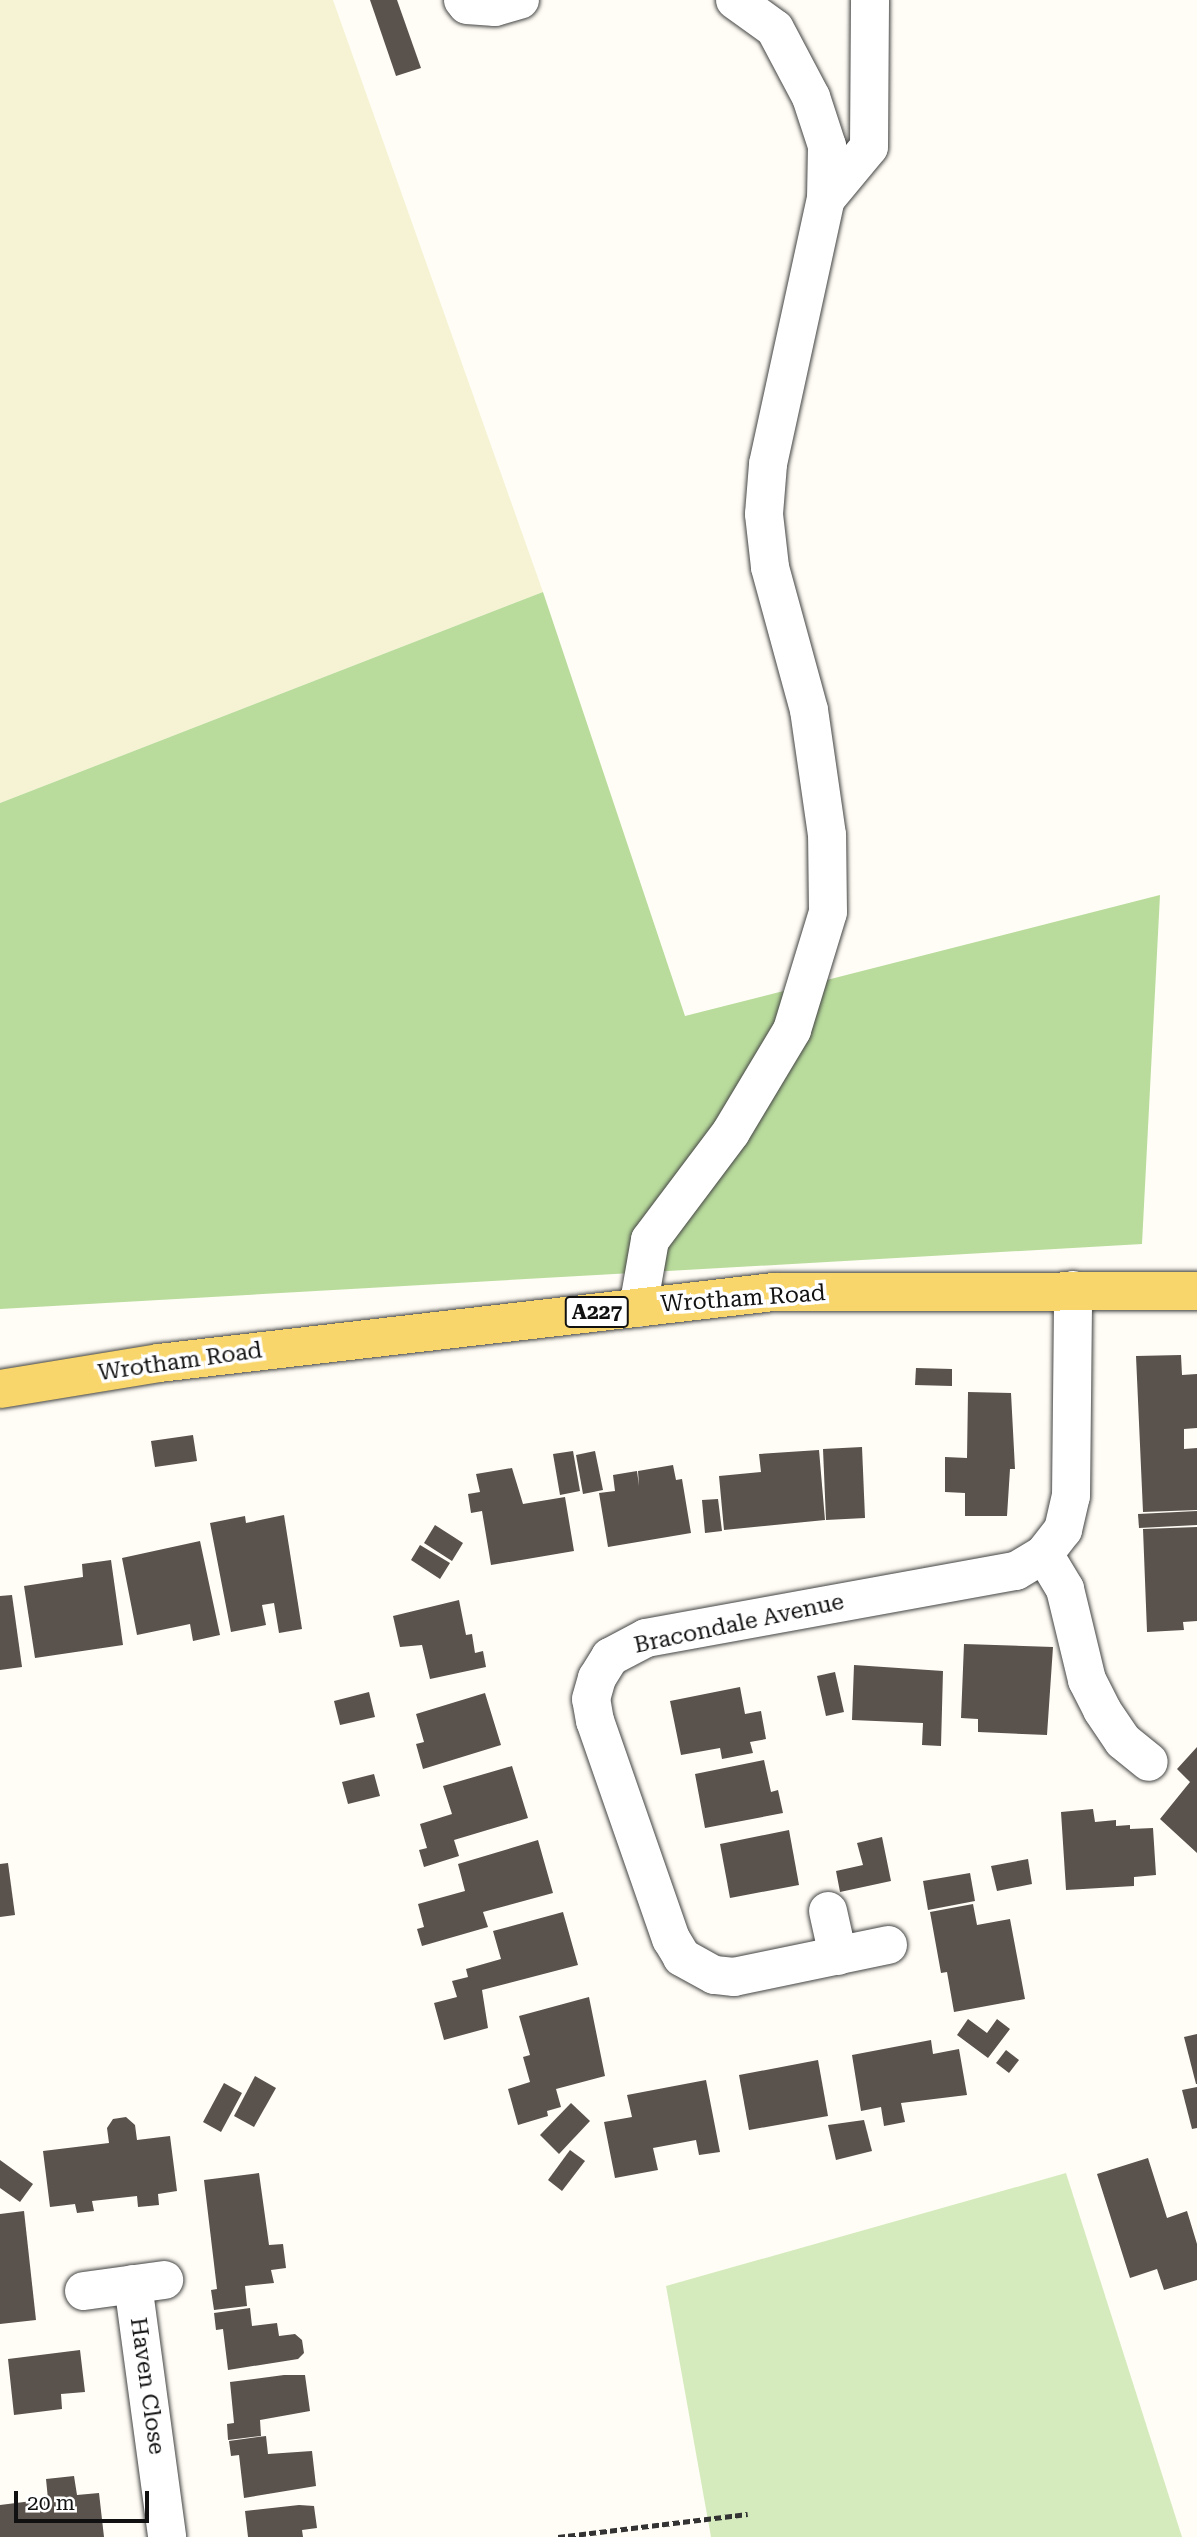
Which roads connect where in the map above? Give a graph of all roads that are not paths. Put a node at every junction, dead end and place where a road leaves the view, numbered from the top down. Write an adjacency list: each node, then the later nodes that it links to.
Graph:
1 (463, 0): 2 (street)
2 (520, 0)
3 (735, 0): 5 (street)
4 (870, 0): 5 (street)
5 (827, 199): 8 (street)
6 (1073, 1290): 7 (main road, Wrotham Road / A227); 8 (main road, Wrotham Road / A227); 10 (street, Bracondale Avenue)
7 (1197, 1291)
8 (638, 1307): 9 (main road, Wrotham Road / A227)
9 (0, 1389)
10 (1044, 1554): 11 (street); 14 (street, Bracondale Avenue)
11 (1149, 1762)
12 (828, 1911): 14 (street)
13 (888, 1945): 14 (street, Bracondale Avenue)
14 (838, 1955)
15 (84, 2291): 16 (street, Haven Close)
16 (167, 2537)

